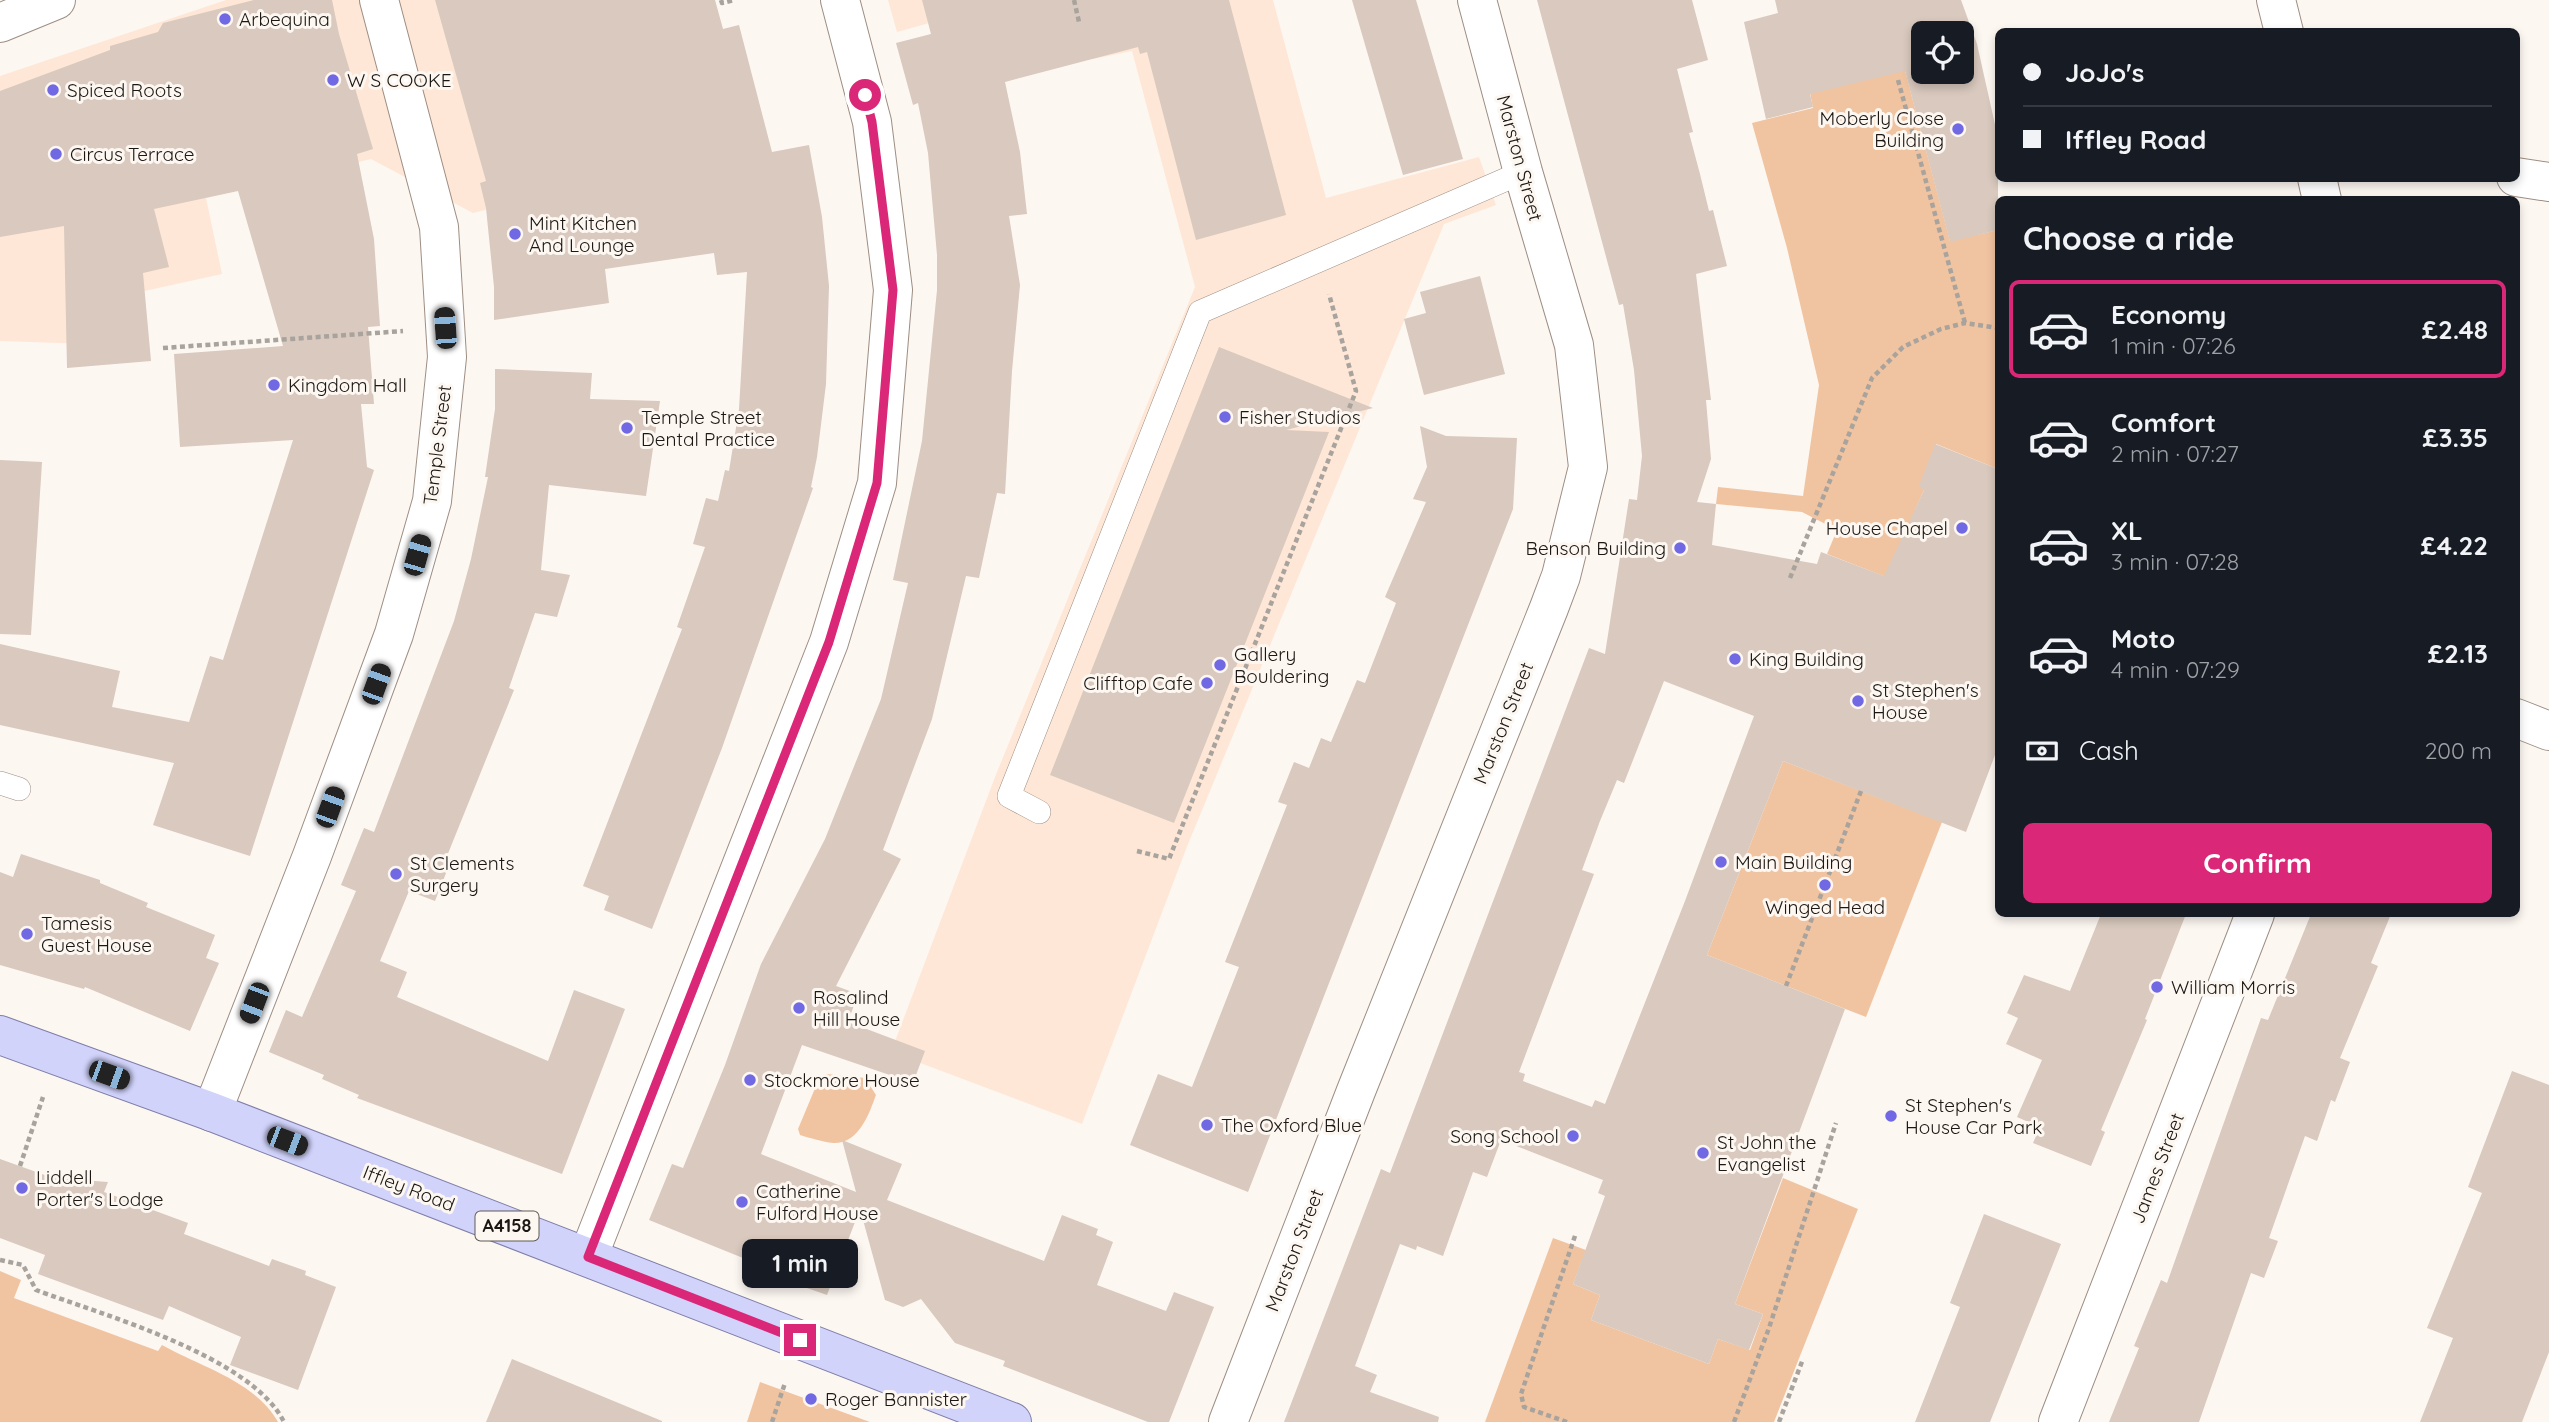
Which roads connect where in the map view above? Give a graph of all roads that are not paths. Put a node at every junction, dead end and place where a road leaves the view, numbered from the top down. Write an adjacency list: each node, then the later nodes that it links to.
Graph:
1 (56, 0): 6 (street)
2 (379, 0): 16 (street, Temple Street)
3 (840, 0): 17 (street)
4 (1477, 0): 8 (street, Marston Street)
5 (2276, 0): 7 (street)
6 (0, 23)
7 (2283, 28)
8 (1523, 172): 13 (lane); 19 (street, Marston Street)
9 (2520, 178): 10 (street)
10 (2549, 182)
11 (2520, 720): 12 (street)
12 (2549, 731)
13 (1039, 812)
14 (2255, 917): 20 (street, James Street)
15 (0, 1035): 16 (main road, Iffley Road / A4158)
16 (212, 1112): 17 (main road, Iffley Road / A4158)
17 (588, 1257): 18 (main road, Iffley Road / A4158)
18 (1012, 1422)
19 (1228, 1422)
20 (2058, 1422)

